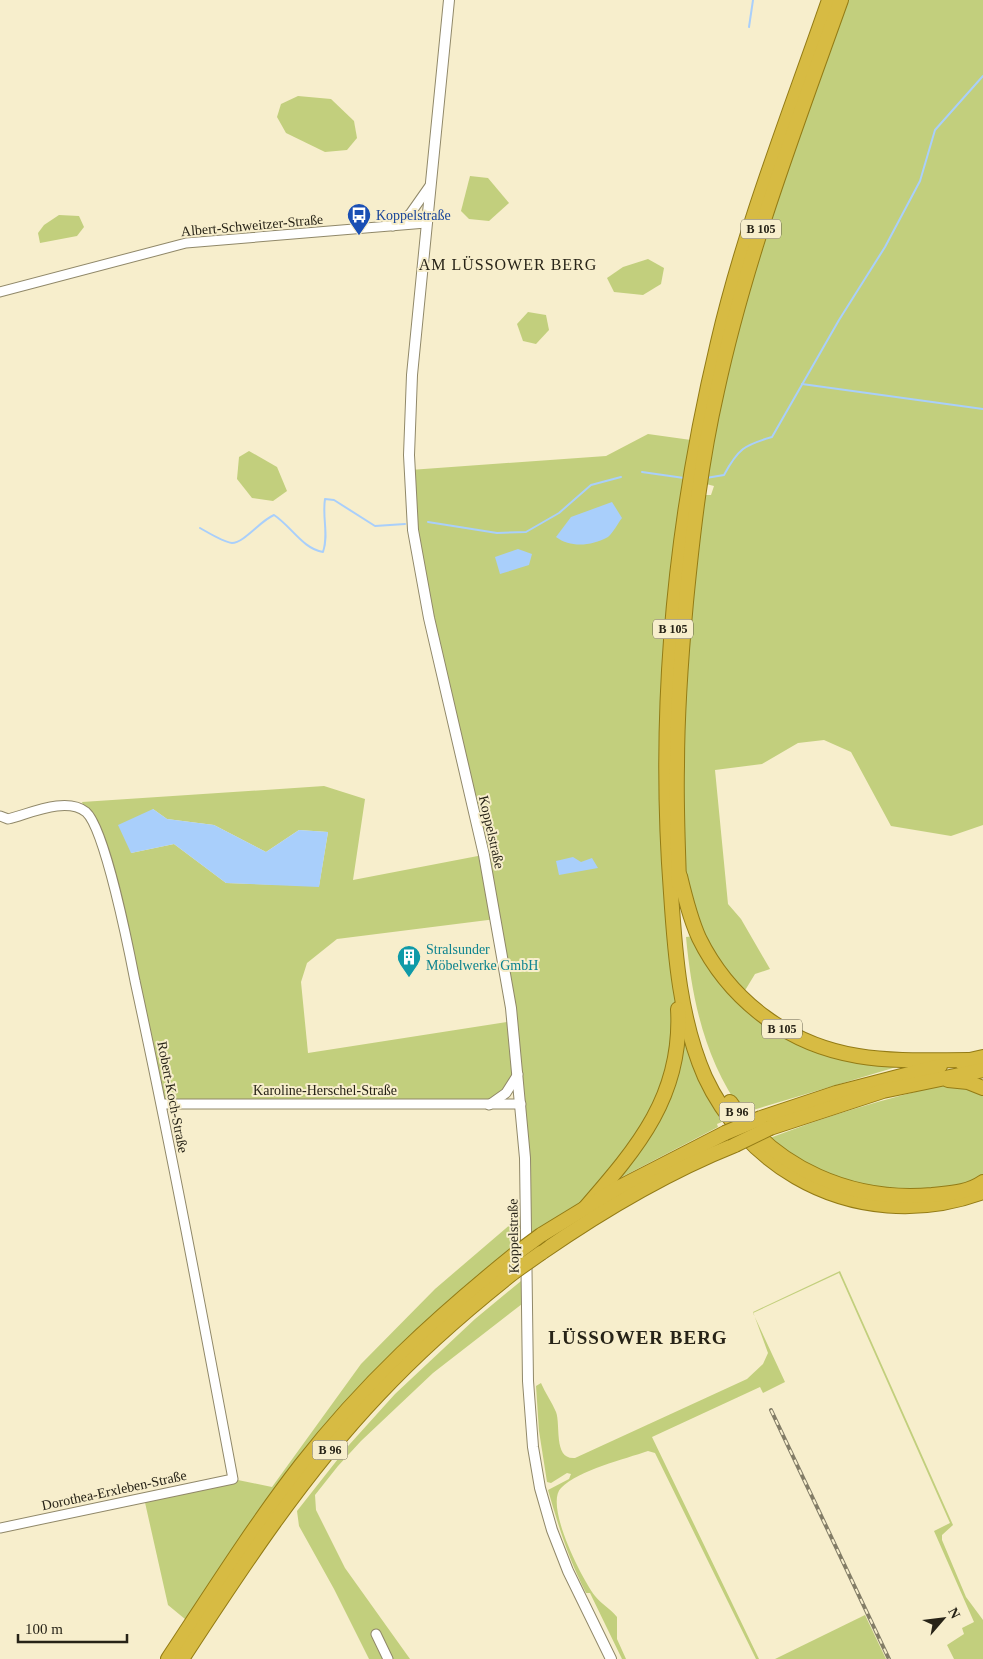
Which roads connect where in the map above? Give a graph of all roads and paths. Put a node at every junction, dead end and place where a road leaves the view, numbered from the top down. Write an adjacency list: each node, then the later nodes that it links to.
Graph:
1 (449, 0): 4 (street, Koppelstraße)
2 (829, 0): 8 (highway, B 105)
3 (841, 0): 8 (highway, B 105)
4 (429, 187): 5 (street, Koppelstraße); 6 (street)
5 (426, 223): 6 (street, Albert-Schweitzer-Straße); 16 (street, Koppelstraße)
6 (393, 226): 7 (street, Albert-Schweitzer-Straße)
7 (0, 292)
8 (697, 464): 9 (highway, B 105)
9 (693, 493): 11 (highway, B 105); 12 (highway, B 105)
10 (0, 816): 19 (street, Robert-Koch-Straße)
11 (679, 874): 14 (highway, B 105); 23 (highway, B 96)
12 (676, 948): 24 (highway, B 96); 25 (highway, B 96)
13 (983, 1057): 14 (highway, B 96)
14 (969, 1060): 22 (highway, B 96)
15 (983, 1070): 17 (highway, B 96)
16 (518, 1074): 20 (street, Koppelstraße); 21 (street)
17 (935, 1079): 18 (highway, B 96); 22 (highway, B 96)
18 (983, 1088)
19 (162, 1104): 21 (street, Karoline-Herschel-Straße); 26 (street, Robert-Koch-Straße)
20 (520, 1104): 21 (street, Karoline-Herschel-Straße); 32 (street, Koppelstraße)
21 (489, 1105)
22 (766, 1123): 25 (highway, B 96, bridge); 30 (highway, B 96, bridge)
23 (983, 1182)
24 (983, 1192)
25 (585, 1208): 29 (highway, B 96, bridge)
26 (233, 1480): 27 (street, Dorothea-Erxleben-Straße)
27 (0, 1528)
28 (376, 1634): 31 (street)
29 (168, 1659)
30 (182, 1659)
31 (388, 1659)
32 (611, 1659)

